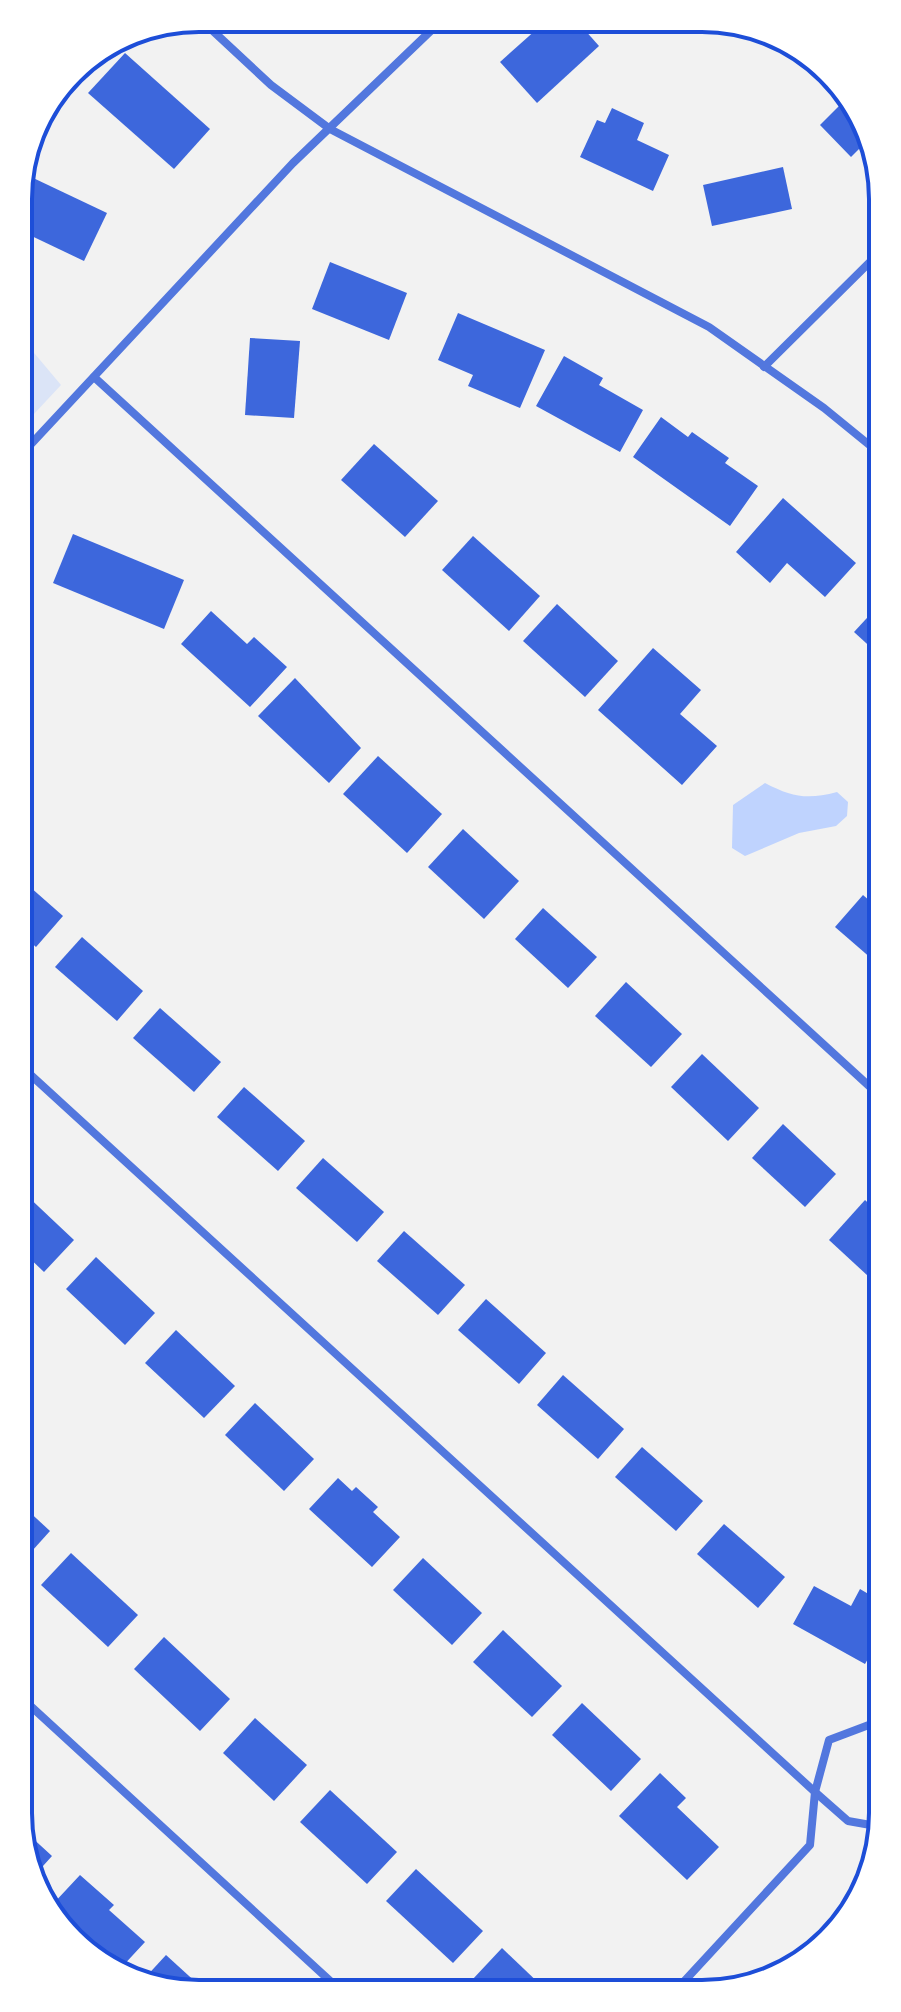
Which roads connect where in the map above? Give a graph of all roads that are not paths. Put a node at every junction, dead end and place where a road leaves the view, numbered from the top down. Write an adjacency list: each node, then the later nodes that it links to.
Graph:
1 (214, 32): 3 (street)
2 (430, 32): 3 (street)
3 (330, 129): 5 (street); 6 (street)
4 (869, 263): 5 (street)
5 (764, 367): 8 (street)
6 (94, 377): 7 (street); 10 (street)
7 (32, 443)
8 (869, 445)
9 (32, 1076): 13 (street)
10 (869, 1086)
11 (32, 1707): 15 (street)
12 (869, 1725): 13 (street)
13 (815, 1792): 14 (street); 16 (street)
14 (869, 1825)
15 (329, 1980)
16 (685, 1980)

